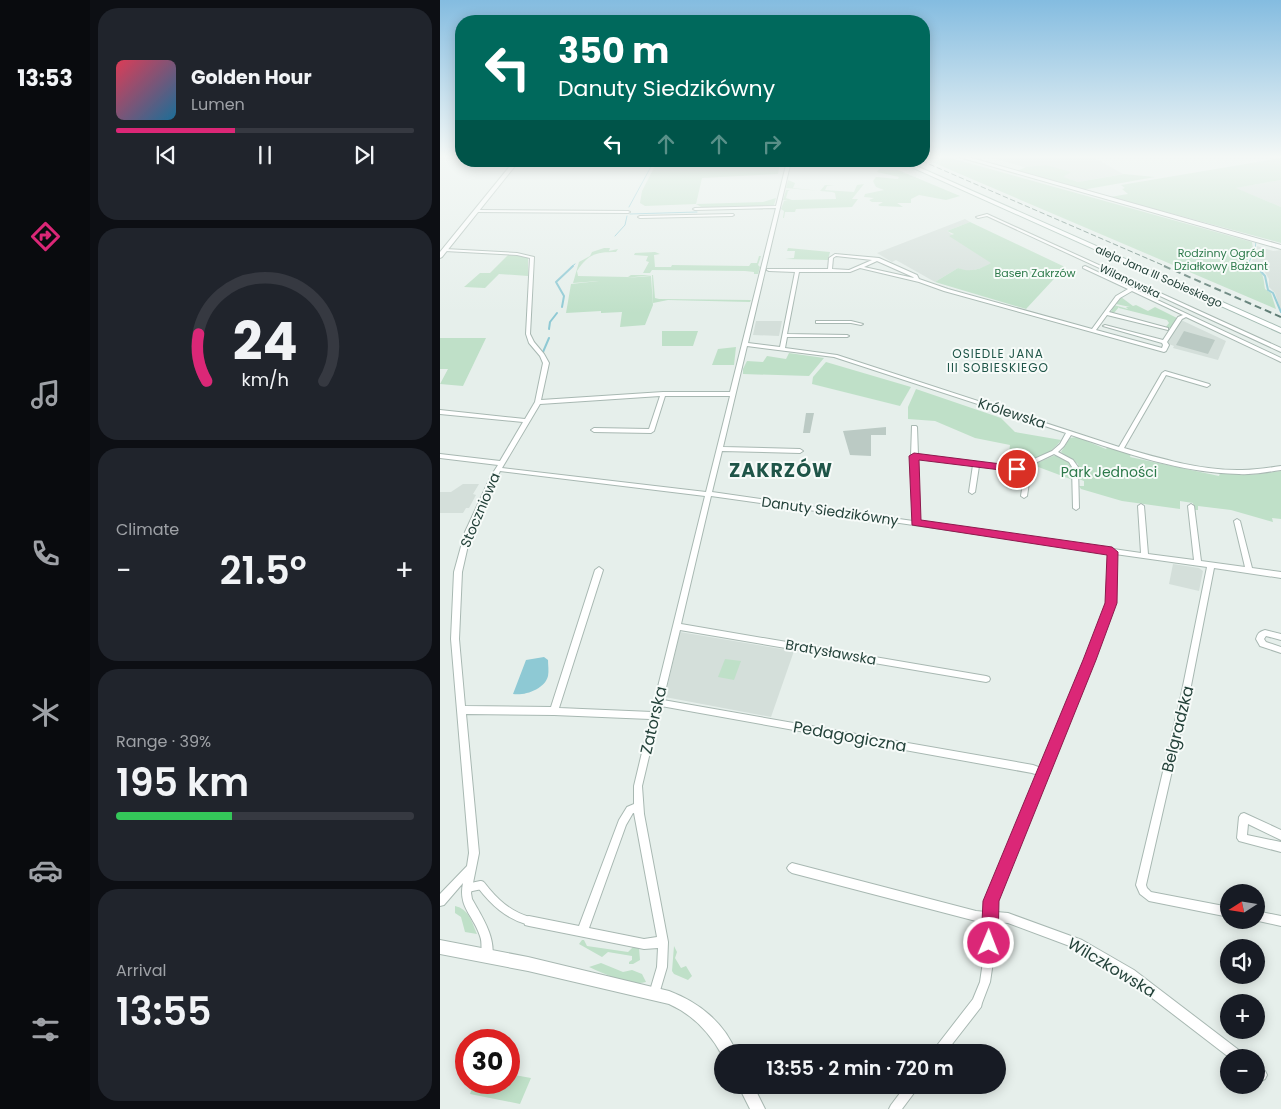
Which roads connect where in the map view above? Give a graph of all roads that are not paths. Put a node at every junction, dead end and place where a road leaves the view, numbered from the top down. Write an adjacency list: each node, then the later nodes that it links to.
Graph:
1 (695, 209): 2 (street)
2 (701, 209): 3 (street); 11 (street)
3 (710, 209)
4 (778, 209): 37 (street, Zatorska)
5 (1007, 209): 33 (main road, aleja Jana III Sobieskiego)
6 (1017, 209): 30 (main road, aleja Jana III Sobieskiego)
7 (1143, 209): 14 (street)
8 (477, 210): 9 (street); 15 (street)
9 (628, 212)
10 (732, 215): 11 (street)
11 (700, 216): 13 (street)
12 (978, 217): 39 (street, Wilanowska)
13 (640, 218)
14 (1281, 247)
15 (445, 250): 16 (street); 44 (street, Stoczniowa)
16 (440, 256)
17 (877, 259): 18 (street); 22 (street); 23 (street)
18 (860, 267): 22 (street); 23 (street)
19 (1085, 267): 24 (street)
20 (770, 270): 21 (street)
21 (797, 270): 22 (street); 34 (street)
22 (830, 271)
23 (917, 280): 31 (street)
24 (1132, 289): 25 (street); 26 (street)
25 (1106, 313): 31 (street); 32 (street)
26 (1187, 315): 36 (street); 40 (street)
27 (818, 322): 28 (street)
28 (861, 324)
29 (1105, 326): 36 (street)
30 (1281, 326)
31 (1094, 329): 36 (street)
32 (1166, 329)
33 (1281, 331)
34 (784, 335): 35 (street); 38 (street)
35 (847, 336)
36 (1164, 342)
37 (744, 344): 38 (street, Królewska); 43 (street, Zatorska)
38 (782, 348): 49 (street, Królewska)
39 (1281, 350)
40 (1281, 360)
41 (1207, 385): 50 (street)
42 (663, 394): 43 (street); 44 (street); 48 (street)
43 (733, 394): 51 (street, Zatorska)
44 (538, 402): 46 (street, Stoczniowa)
45 (440, 412): 46 (street)
46 (526, 421): 57 (street, Stoczniowa)
47 (914, 427): 55 (street)
48 (594, 430)
49 (1070, 432): 50 (street, Królewska); 53 (street)
50 (1120, 448): 59 (street, Królewska)
51 (719, 449): 52 (street); 61 (street, Zatorska)
52 (800, 451)
53 (1054, 452): 58 (street); 65 (street)
54 (440, 456): 57 (street, Danuty Siedzikówny)
55 (914, 456): 56 (street); 67 (street)
56 (976, 465): 58 (street); 60 (street)
57 (499, 466): 61 (street, Danuty Siedzikówny); 80 (street, Stoczniowa)
58 (1022, 467): 62 (street)
59 (1281, 468)
60 (972, 492)
61 (709, 494): 67 (street, Danuty Siedzikówny); 75 (street, Zatorska)
62 (1024, 496)
63 (1141, 506): 69 (street)
64 (1190, 506): 70 (street)
65 (1076, 508)
66 (1237, 521): 73 (street)
67 (916, 522): 68 (street, Danuty Siedzikówny)
68 (1112, 552): 69 (street, Danuty Siedzikówny); 83 (street)
69 (1145, 556): 70 (street, Danuty Siedzikówny)
70 (1198, 564): 71 (street, Danuty Siedzikówny)
71 (1211, 566): 73 (street, Danuty Siedzikówny); 91 (street, Belgradzka)
72 (599, 570): 81 (street)
73 (1249, 570): 74 (street, Danuty Siedzikówny)
74 (1281, 575)
75 (676, 626): 78 (street, Bratysławska); 79 (street, Zatorska)
76 (1281, 637): 77 (street)
77 (1281, 650)
78 (986, 679)
79 (657, 702): 82 (street, Zatorska); 83 (street, Pedagogiczna)
80 (461, 710): 81 (street); 87 (street, Stoczniowa)
81 (554, 711): 82 (street)
82 (654, 716): 84 (street, Zatorska)
83 (1042, 773): 92 (street)
84 (638, 807): 96 (street); 97 (street, Zatorska)
85 (1281, 835): 86 (street)
86 (1281, 847)
87 (471, 868): 89 (street, Stoczniowa); 90 (street)
88 (792, 868): 92 (street, Wilczkowska)
89 (466, 888): 95 (street); 99 (street)
90 (440, 901)
91 (1220, 910)
92 (990, 917): 102 (street); 103 (street, Wilczkowska)
93 (1265, 917): 94 (street)
94 (1281, 920)
95 (529, 921): 96 (street)
96 (582, 932): 97 (street)
97 (664, 942): 100 (street, Zatorska)
98 (440, 947): 99 (street)
99 (487, 956): 100 (street)
100 (654, 994): 101 (street)
101 (724, 1044)
102 (945, 1044)
103 (1228, 1049)
104 (750, 1094): 106 (street)
105 (906, 1094): 107 (street)
106 (758, 1109)
107 (895, 1109)

